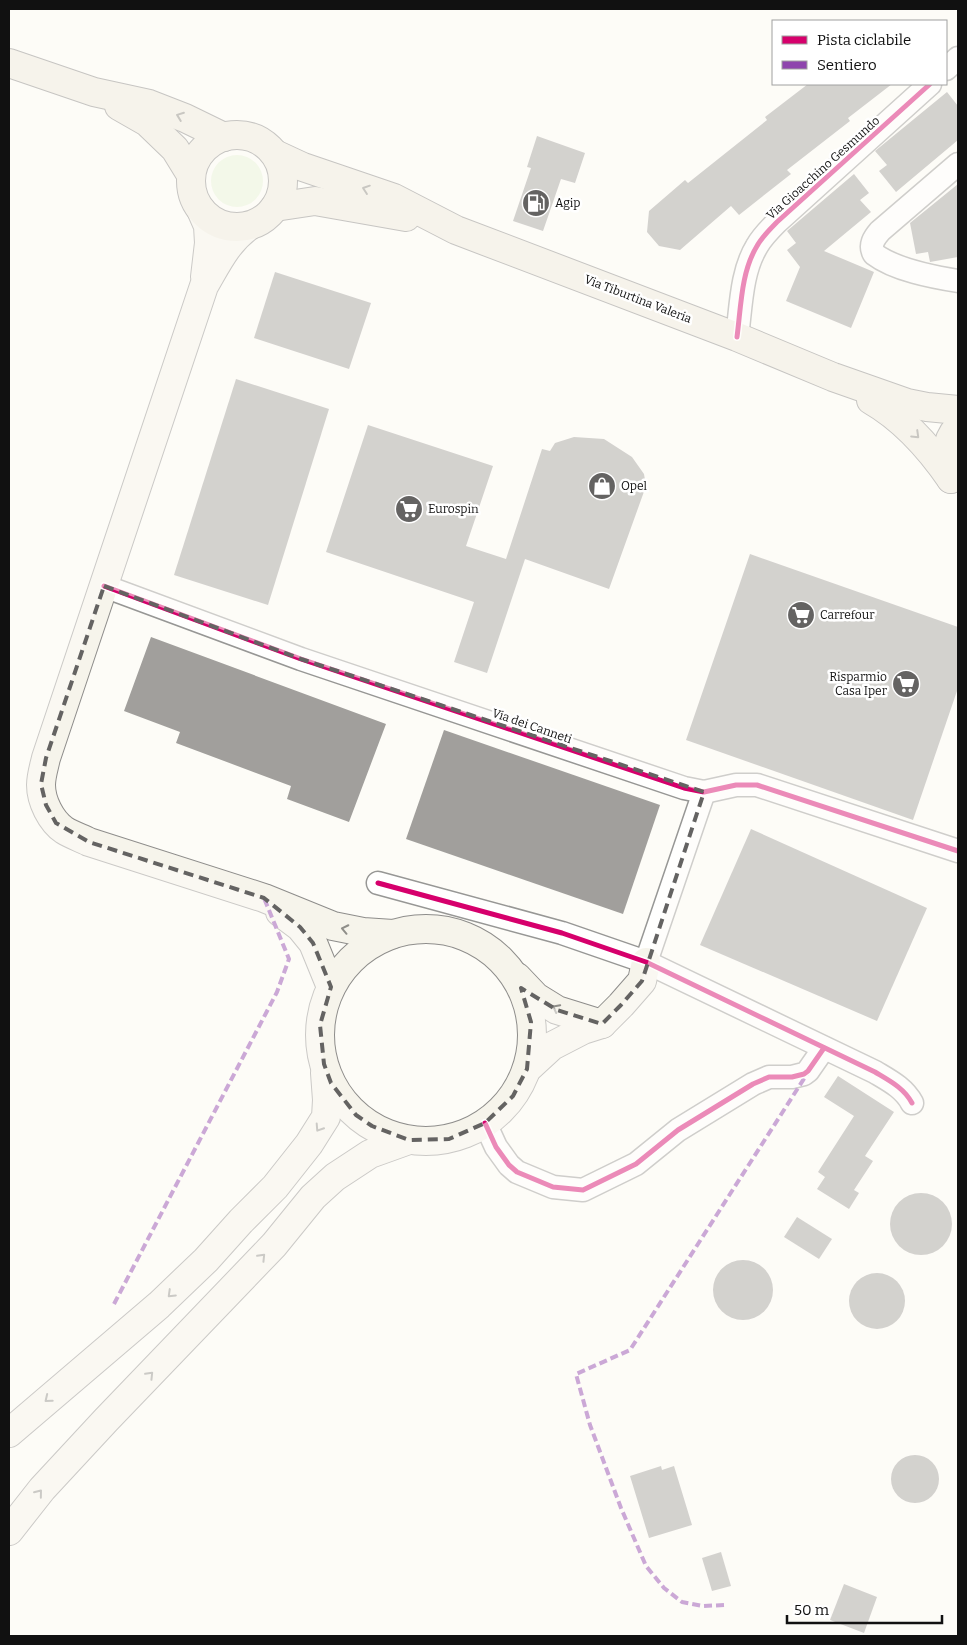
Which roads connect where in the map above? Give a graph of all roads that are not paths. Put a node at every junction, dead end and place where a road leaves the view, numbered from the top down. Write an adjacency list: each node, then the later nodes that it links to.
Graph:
1 (958, 58): 3 (street)
2 (9, 63): 5 (main road, Via Tiburtina Valeria)
3 (947, 68)
4 (929, 85): 16 (street, Via Gioacchino Gesmundo)
5 (94, 92): 6 (main road, Via Tiburtina Valeria, one-way to 5); 9 (main road, Via Tiburtina Valeria)
6 (224, 137): 7 (main road, Via Tiburtina Valeria); 9 (main road)
7 (275, 154): 10 (main road); 12 (main road, Via Tiburtina Valeria, one-way to 7)
8 (958, 164): 14 (street)
9 (191, 175): 11 (main road, Via Tiburtina Valeria)
10 (275, 208): 12 (main road, Via Tiburtina Valeria); 13 (main road, Via Tiburtina Valeria)
11 (202, 210): 13 (main road); 15 (main road)
12 (442, 224): 16 (main road, Via Tiburtina Valeria)
13 (249, 226): 15 (main road)
14 (958, 281)
15 (204, 286): 21 (main road)
16 (737, 337): 17 (main road, Via Tiburtina Valeria)
17 (833, 377): 18 (main road, Via Tiburtina Valeria); 20 (main road, Via Tiburtina Valeria, one-way to 20)
18 (958, 410)
19 (958, 427): 20 (main road, Via Tiburtina Valeria)
20 (955, 484)
21 (104, 586): 22 (street, Via dei Canneti); 25 (main road)
22 (704, 792): 23 (street, Via dei Canneti); 27 (street)
23 (958, 851)
24 (378, 883): 27 (street)
25 (264, 898): 26 (main road, one-way to 25); 29 (main road)
26 (393, 934): 28 (main road); 29 (main road)
27 (646, 962): 30 (main road); 31 (street)
28 (506, 966): 30 (main road, one-way to 28); 33 (main road)
29 (331, 987): 32 (main road)
30 (602, 1024): 33 (main road)
31 (824, 1048): 34 (street); 35 (street)
32 (324, 1064): 36 (main road); 37 (main road, one-way to 37)
33 (527, 1069): 35 (main road)
34 (912, 1103)
35 (490, 1136): 36 (main road)
36 (409, 1140): 38 (main road, one-way to 36)
37 (9, 1433)
38 (9, 1531)

